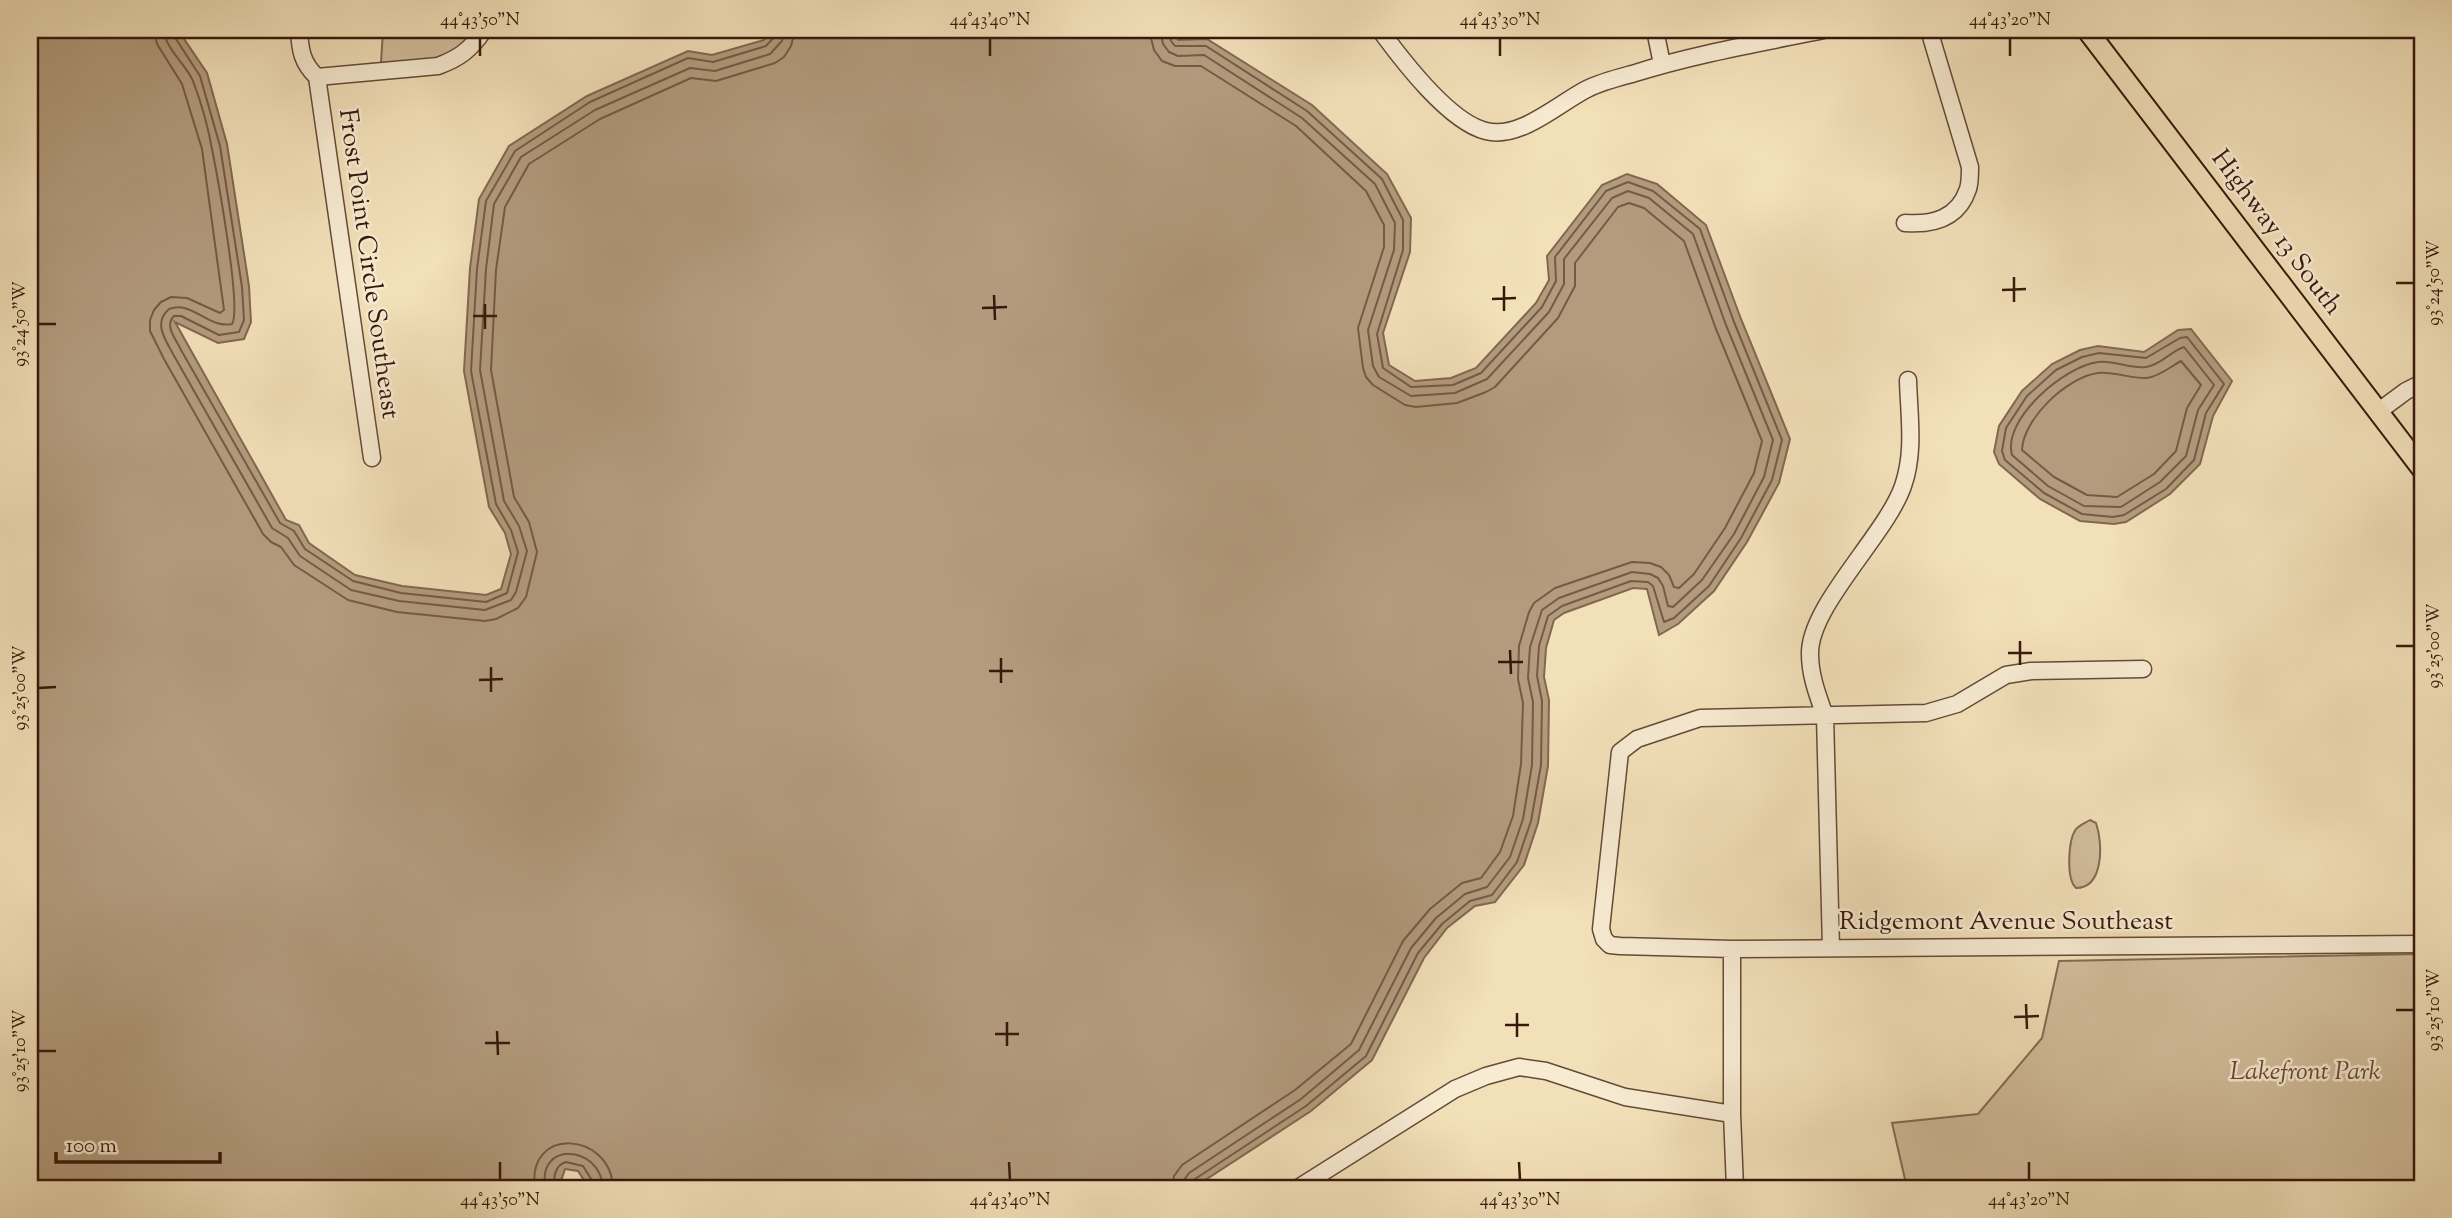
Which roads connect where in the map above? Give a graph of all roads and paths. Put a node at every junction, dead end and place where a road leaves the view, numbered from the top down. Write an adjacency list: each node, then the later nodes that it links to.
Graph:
1 (299, 30): 9 (street)
2 (484, 30): 9 (street)
3 (1380, 30): 8 (street)
4 (1655, 30): 8 (street)
5 (1824, 30): 8 (street)
6 (1929, 30): 10 (street)
7 (2087, 30): 13 (main road, Highway 13 South)
8 (1662, 64)
9 (317, 77): 14 (street, Frost Point Circle Southeast)
10 (1905, 223)
11 (1908, 380): 17 (street)
12 (2422, 383): 13 (street)
13 (2379, 411): 15 (main road, Highway 13 South)
14 (372, 458)
15 (2422, 469)
16 (2143, 669): 17 (street)
17 (1825, 716): 19 (street); 20 (street, Ridgemont Avenue Southeast)
18 (2422, 944): 19 (street, Ridgemont Avenue Southeast)
19 (1831, 948): 20 (street, Ridgemont Avenue Southeast)
20 (1732, 949): 21 (street)
21 (1732, 1114): 22 (street); 23 (street)
22 (1298, 1188)
23 (1735, 1188)

